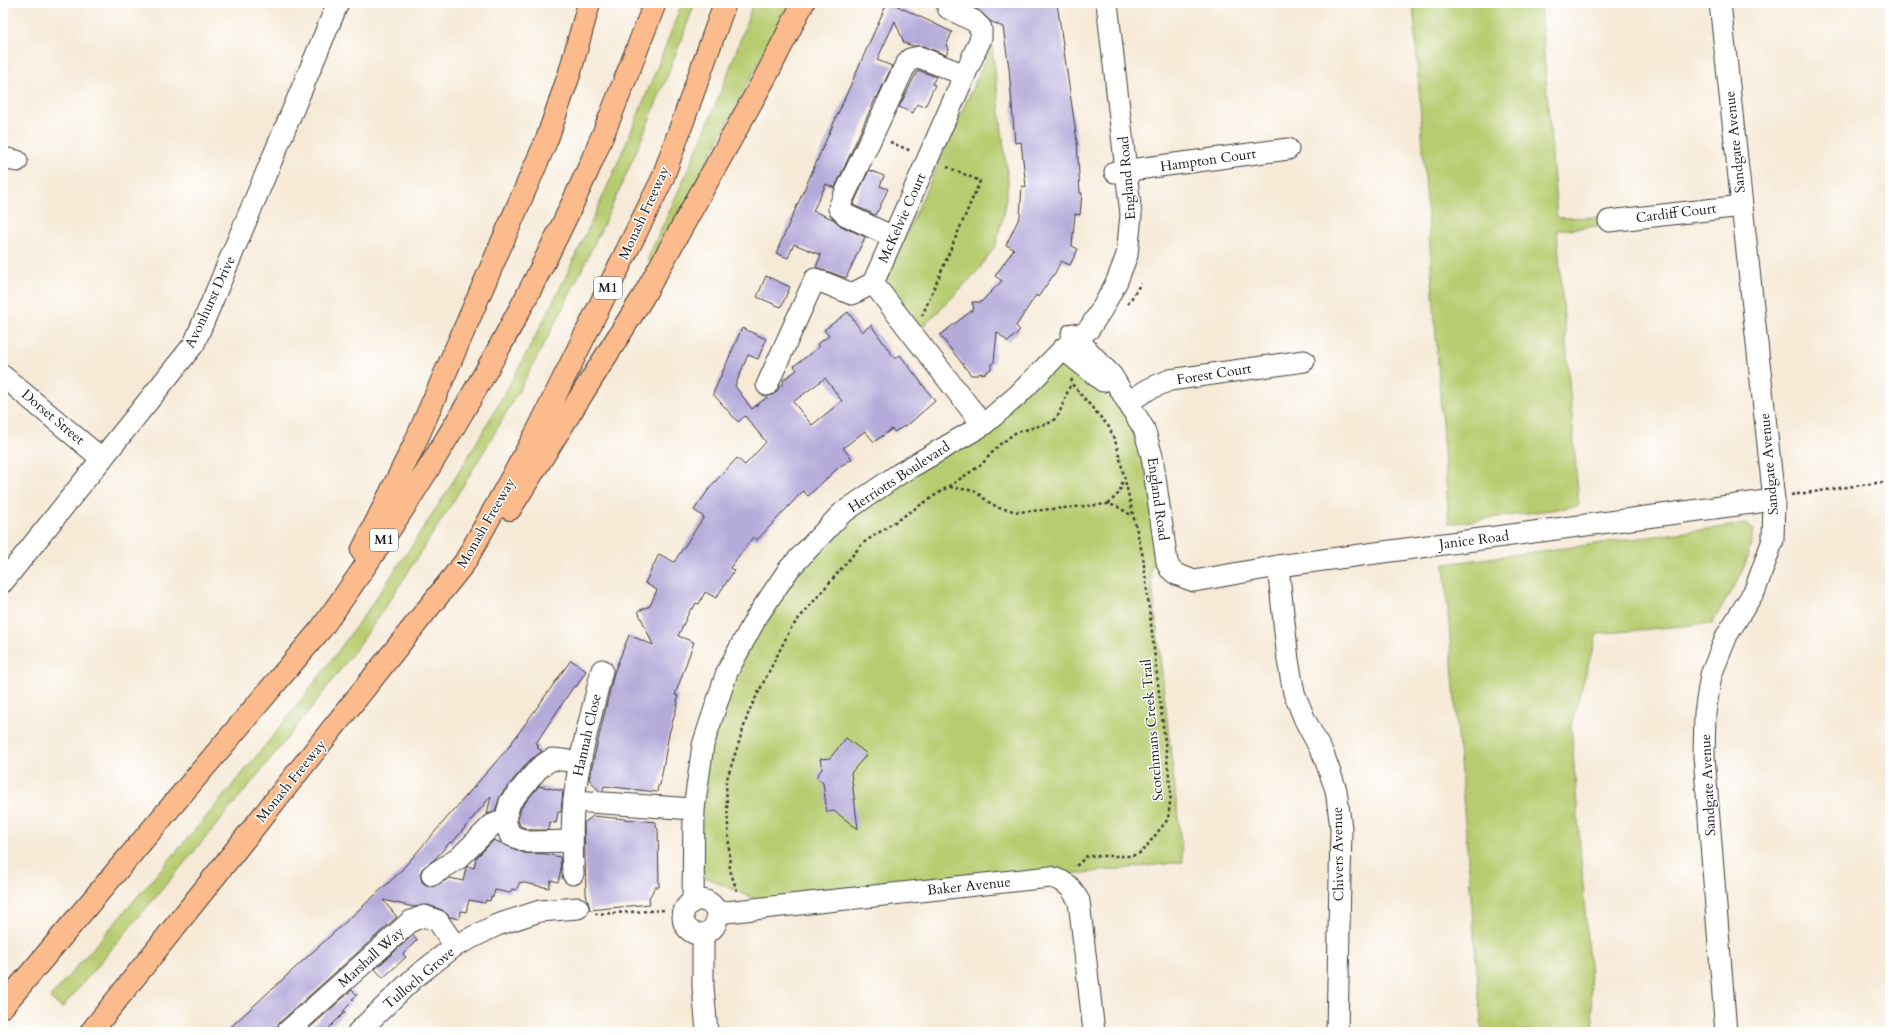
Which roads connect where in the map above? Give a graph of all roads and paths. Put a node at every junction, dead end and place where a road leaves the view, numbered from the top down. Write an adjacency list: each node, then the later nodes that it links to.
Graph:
1 (338, 3): 29 (street, Avonhurst Drive)
2 (589, 3): 40 (highway)
3 (655, 3): 40 (highway, M1)
4 (725, 3): 36 (highway, Monash Freeway / M1)
5 (803, 3): 36 (highway)
6 (950, 3): 11 (street, McKelvie Court)
7 (1095, 3): 10 (street, England Road)
8 (1107, 3): 10 (street, England Road)
9 (1720, 3): 16 (street, Sandgate Avenue)
10 (1104, 32): 15 (street, England Road)
11 (965, 75): 12 (street); 14 (street, McKelvie Court)
12 (873, 134): 14 (path); 18 (street)
13 (1288, 149): 15 (street, Hampton Court)
14 (928, 158): 18 (street, McKelvie Court); 20 (path)
15 (1121, 171): 21 (street, England Road)
16 (1742, 206): 17 (street, Cardiff Court); 33 (street, Sandgate Avenue)
17 (1609, 221)
18 (893, 237): 19 (street, McKelvie Court)
19 (873, 283): 20 (street); 26 (street)
20 (907, 327): 28 (street)
21 (1071, 341): 27 (street, England Road); 28 (street, Herriotts Boulevard)
22 (1304, 361): 27 (street, Forest Court)
23 (3, 376): 29 (street, Dorset Street)
24 (1072, 377): 25 (path)
25 (1071, 383): 30 (path, Scotchmans Creek Trail); 32 (path)
26 (767, 385)
27 (1128, 402): 38 (street, England Road)
28 (983, 425): 44 (street, Herriotts Boulevard)
29 (102, 459): 39 (street, Avonhurst Drive)
30 (1123, 476): 34 (path); 35 (path, Scotchmans Creek Trail)
31 (1890, 481): 33 (path)
32 (949, 487): 34 (path); 53 (path)
33 (1783, 498): 37 (street, Janice Road); 64 (street, Sandgate Avenue)
34 (1108, 504): 35 (path)
35 (1132, 515): 47 (path, Scotchmans Creek Trail)
36 (465, 562): 58 (highway, Monash Freeway / M1)
37 (1278, 566): 38 (street, Janice Road); 63 (street, Chivers Avenue)
38 (1176, 574)
39 (3, 582)
40 (321, 630): 57 (highway, M1)
41 (602, 670): 42 (street, Hannah Close)
42 (580, 762): 43 (street, Hannah Close); 45 (street)
43 (574, 801): 44 (street); 46 (street, Hannah Close)
44 (694, 809): 50 (street, Herriotts Boulevard)
45 (504, 820): 46 (street); 49 (street)
46 (572, 841): 48 (street, Hannah Close)
47 (1079, 872)
48 (574, 874)
49 (432, 875)
50 (693, 900): 54 (street); 55 (street)
51 (578, 908): 52 (path); 56 (street, Tulloch Grove)
52 (666, 910)
53 (744, 911): 54 (street, Baker Avenue); 62 (street, Baker Avenue)
54 (717, 913): 55 (street)
55 (703, 934): 61 (street)
56 (455, 946): 59 (street, Marshall Way); 60 (street, Tulloch Grove)
57 (3, 1006)
58 (91, 1032)
59 (287, 1032)
60 (358, 1032)
61 (707, 1032)
62 (1094, 1032)
63 (1337, 1032)
64 (1726, 1032)

